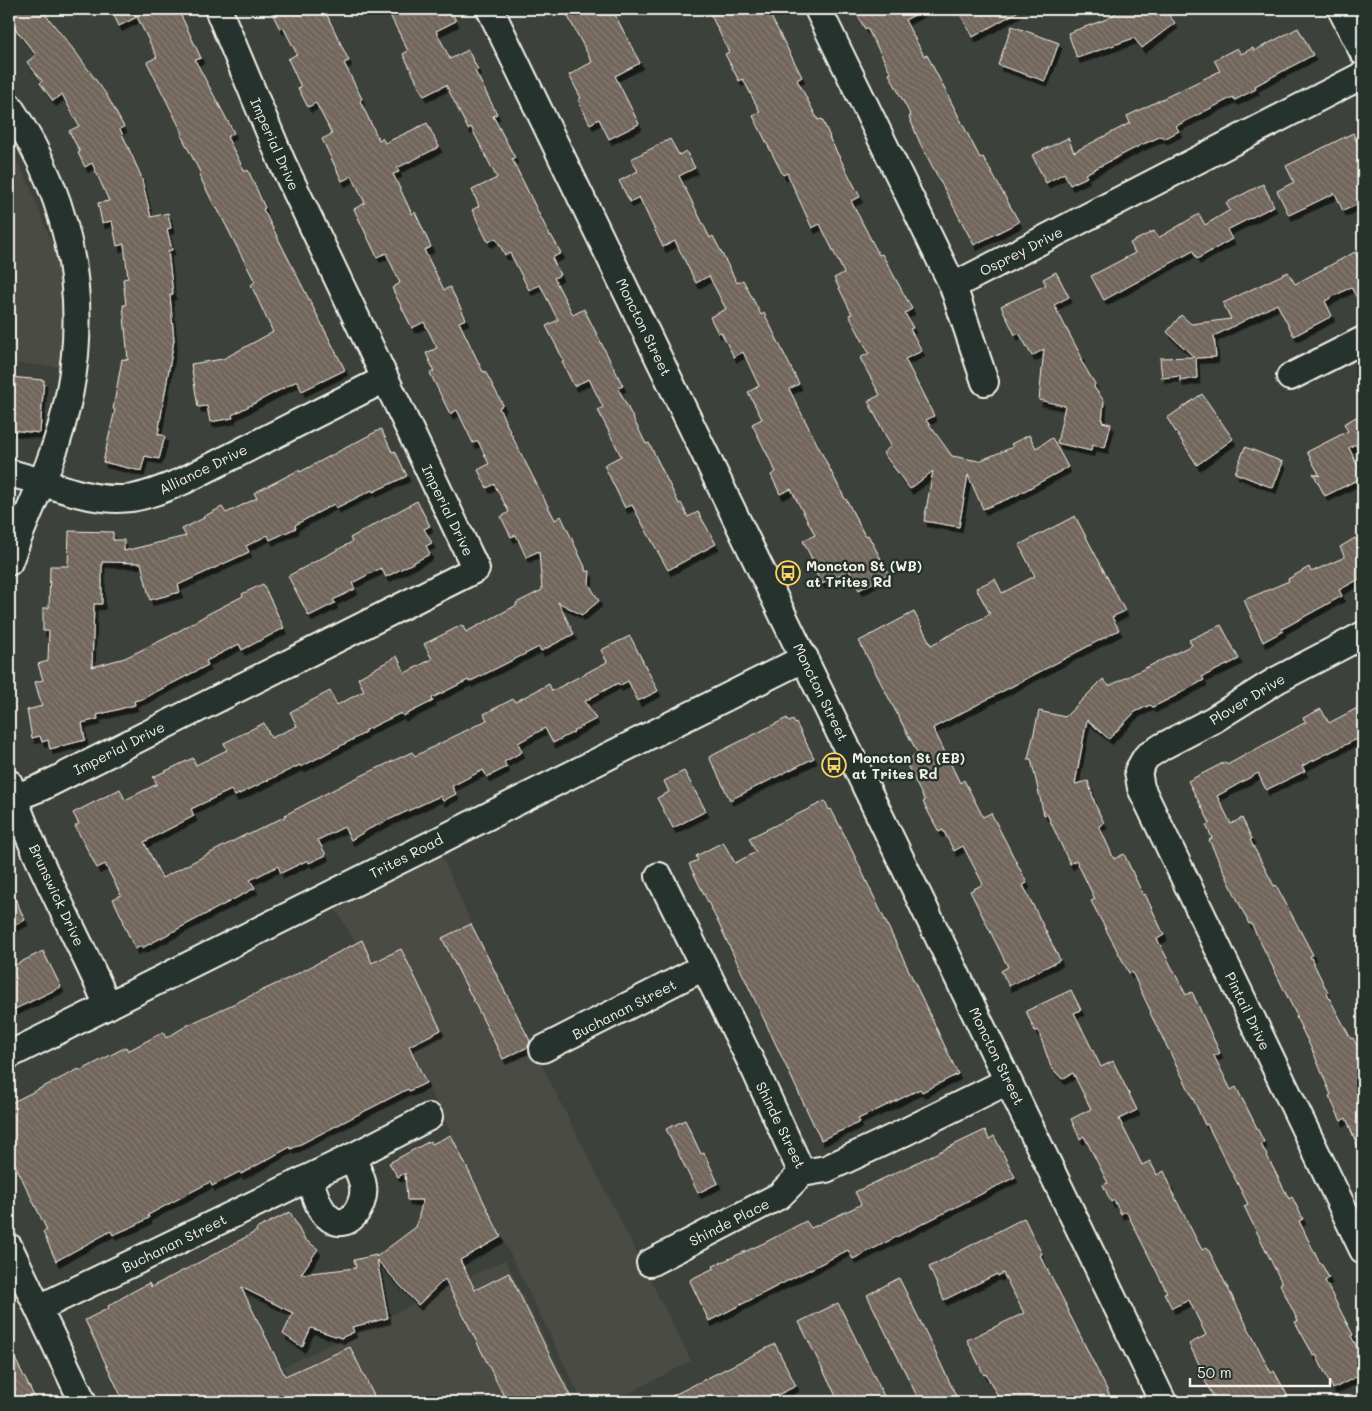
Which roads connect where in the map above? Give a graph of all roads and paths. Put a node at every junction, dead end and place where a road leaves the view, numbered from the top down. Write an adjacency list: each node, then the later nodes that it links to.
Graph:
1 (218, 9): 11 (street, Imperial Drive)
2 (490, 9): 17 (street, Moncton Street)
3 (818, 9): 8 (street)
4 (1341, 9): 5 (street)
5 (1363, 52)
6 (1363, 76): 8 (street, Osprey Drive)
7 (9, 106): 14 (street)
8 (953, 286): 12 (street)
9 (1363, 340): 10 (street)
10 (1290, 377)
11 (385, 379): 14 (street, Alliance Drive); 19 (street, Imperial Drive)
12 (985, 382)
13 (9, 473): 14 (street, Alliance Drive)
14 (41, 483): 15 (street)
15 (9, 562)
16 (1363, 635): 18 (street, Plover Drive)
17 (805, 658): 22 (street, Trites Road); 25 (street, Moncton Street)
18 (1138, 771): 31 (street, Pintail Drive)
19 (11, 790): 22 (street, Brunswick Drive)
20 (659, 876): 21 (street, Shinde Street)
21 (704, 968): 23 (street, Buchanan Street); 28 (street, Shinde Street)
22 (108, 1006): 24 (street, Trites Road)
23 (543, 1049)
24 (9, 1055)
25 (1008, 1081): 28 (street, Shinde Street); 35 (street, Moncton Street)
26 (429, 1117): 27 (street, Buchanan Street)
27 (352, 1158): 29 (street, Buchanan Street); 29 (street)
28 (802, 1173): 32 (street, Shinde Place)
29 (308, 1178): 33 (street, Buchanan Street)
30 (9, 1247): 33 (street)
31 (1363, 1250)
32 (650, 1263)
33 (39, 1308): 34 (street)
34 (83, 1402)
35 (1163, 1402)

